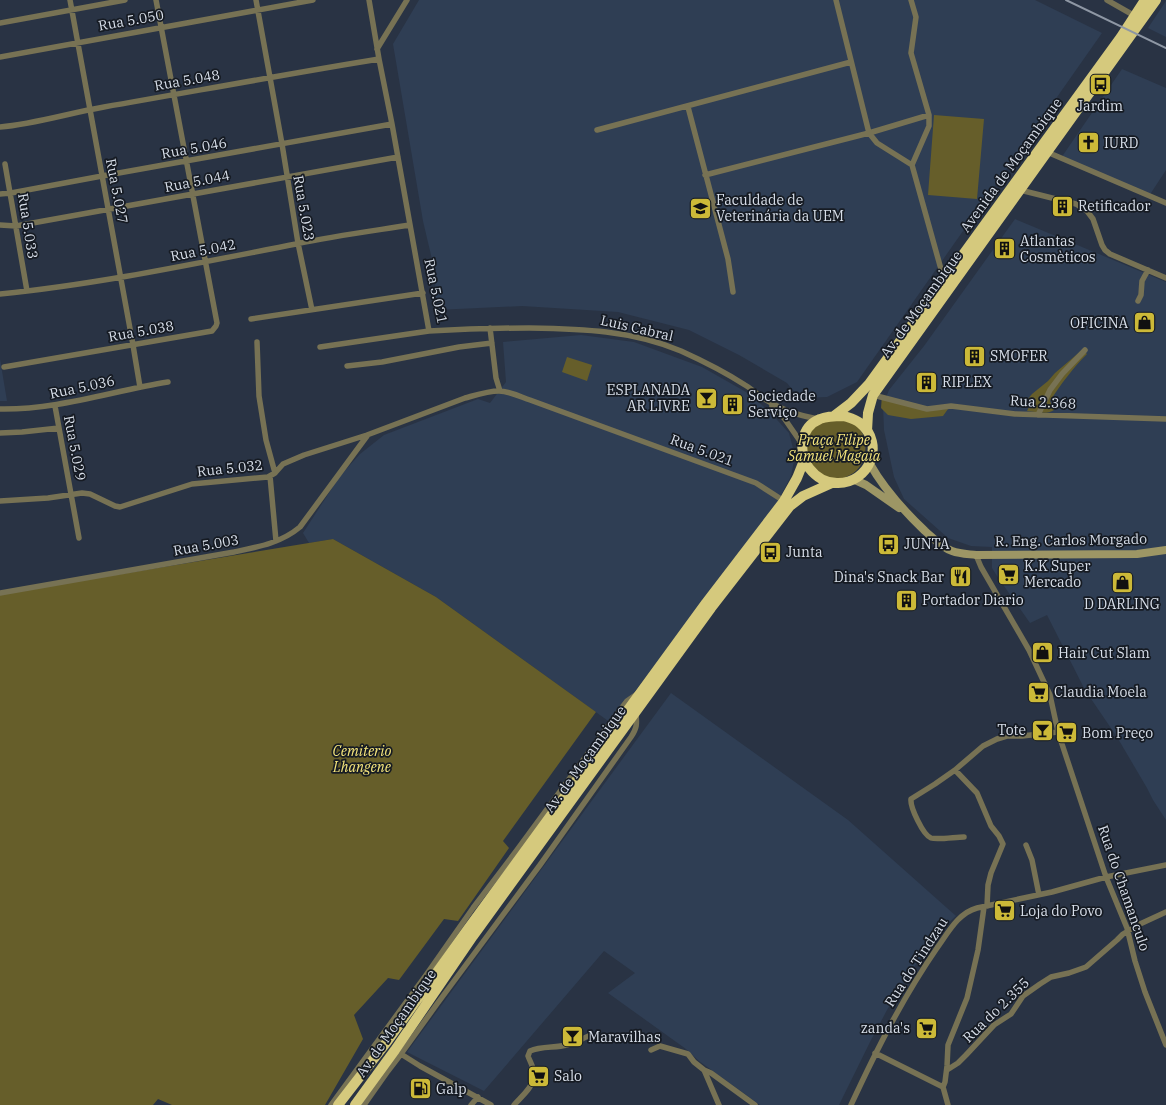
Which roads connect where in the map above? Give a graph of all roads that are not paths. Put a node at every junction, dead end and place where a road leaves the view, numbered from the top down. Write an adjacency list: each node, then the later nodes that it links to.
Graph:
1 (70, 0): 13 (street, Rua 5.027)
2 (125, 0): 13 (street)
3 (156, 0): 17 (street)
4 (256, 0): 14 (street, Rua 5.023)
5 (313, 0): 14 (street, Rua 5.050)
6 (369, 0): 20 (street, Rua 5.021)
7 (407, 0): 20 (street)
8 (836, 0): 23 (street)
9 (911, 0): 29 (street)
10 (1107, 0): 15 (street)
11 (1145, 0): 15 (highway, Avenida de Moçambique)
12 (1156, 0): 15 (highway, Avenida de Moçambique)
13 (72, 10): 16 (street); 19 (street, Rua 5.027)
14 (258, 10): 17 (street, Rua 5.050); 24 (street, Rua 5.023)
15 (1138, 18): 18 (highway, Avenida de Moçambique)
16 (0, 23)
17 (161, 27): 19 (street, Rua 5.050); 26 (street)
18 (1123, 39): 25 (highway, Avenida de Moçambique); 57 (highway, Avenida de Moçambique)
19 (78, 42): 21 (street, Rua 5.050); 28 (street, Rua 5.027)
20 (377, 49): 22 (street, Rua 5.021)
21 (0, 57)
22 (379, 59): 24 (street, Rua 5.048); 30 (street, Rua 5.021)
23 (851, 62): 27 (street); 33 (street)
24 (270, 76): 26 (street, Rua 5.048); 34 (street, Rua 5.023)
25 (1097, 83): 35 (highway, Av. de Moçambique)
26 (174, 95): 28 (street, Rua 5.048); 37 (street)
27 (688, 107): 32 (street); 40 (street)
28 (90, 109): 31 (street, Rua 5.048); 41 (street, Rua 5.027)
29 (929, 115): 33 (street); 39 (street)
30 (392, 124): 34 (street, Rua 5.046); 36 (street, Rua 5.021)
31 (0, 127)
32 (597, 130)
33 (869, 133): 39 (street); 40 (street)
34 (282, 144): 37 (street, Rua 5.046); 42 (street, Rua 5.023)
35 (1047, 152): 43 (highway, Av. de Moçambique); 47 (street)
36 (398, 157): 42 (street, Rua 5.044); 49 (street, Rua 5.021)
37 (187, 162): 41 (street, Rua 5.046); 46 (street)
38 (5, 164): 44 (street, Rua 5.033)
39 (912, 165): 57 (street)
40 (705, 175): 59 (street)
41 (102, 176): 44 (street, Rua 5.046); 48 (street, Rua 5.027)
42 (287, 176): 46 (street, Rua 5.044); 52 (street, Rua 5.023)
43 (1020, 190): 54 (street); 78 (highway, Av. de Moçambique)
44 (11, 193): 45 (street, Rua 5.046); 51 (street, Rua 5.033)
45 (0, 194)
46 (192, 194): 48 (street, Rua 5.044); 53 (street)
47 (1166, 203)
48 (109, 210): 51 (street, Rua 5.044); 55 (street, Rua 5.027)
49 (410, 225): 52 (street, Rua 5.042); 60 (street, Rua 5.021)
50 (0, 226): 51 (street, Rua 5.044)
51 (16, 226): 58 (street, Rua 5.033)
52 (298, 243): 53 (street, Rua 5.042); 63 (street, Rua 5.023)
53 (206, 262): 55 (street, Rua 5.042); 70 (street, Rua 5.038)
54 (1148, 270): 56 (street); 62 (street)
55 (121, 278): 58 (street, Rua 5.042); 70 (street, Rua 5.027)
56 (1166, 278)
57 (944, 280): 69 (highway, Avenida de Moçambique)
58 (27, 291): 61 (street, Rua 5.042)
59 (733, 292)
60 (423, 293): 63 (street); 66 (street, Rua 5.021)
61 (0, 294)
62 (1138, 301)
63 (312, 310): 64 (street)
64 (251, 319)
65 (490, 328): 66 (street, Rua 5.021); 68 (street); 79 (street, Luis Cabral)
66 (429, 331): 71 (street)
67 (257, 342): 93 (street)
68 (492, 344): 73 (street); 77 (street)
69 (897, 344): 83 (highway, Av. de Moçambique)
70 (134, 345): 74 (street, Rua 5.038); 76 (street, Rua 5.027)
71 (320, 347)
72 (1085, 350): 82 (street)
73 (347, 366)
74 (4, 367)
75 (168, 382): 76 (street, Rua 5.036)
76 (140, 386): 80 (street, Rua 5.036)
77 (500, 391): 89 (street, Rua 5.032); 97 (street, Rua 5.021)
78 (873, 395): 82 (street, Rua 2.368); 87 (highway, Av. de Moçambique)
79 (764, 399): 84 (street, Luis Cabral); 90 (street, Luis Cabral)
80 (54, 406): 81 (street, Rua 5.036); 86 (street, Rua 5.029)
81 (0, 409)
82 (1038, 415): 85 (street, Rua 2.368)
83 (834, 416): 84 (highway, Av. de Moçambique); 87 (highway, Av. de Moçambique)
84 (819, 419): 90 (highway)
85 (1166, 419)
86 (59, 428): 88 (street); 96 (street, Rua 5.029)
87 (867, 431): 92 (highway, Av. de Moçambique)
88 (0, 433)
89 (368, 435): 93 (street, Rua 5.032); 101 (street, Rua 5.003)
90 (802, 444): 91 (highway)
91 (805, 458): 95 (highway); 97 (highway, Av. de Moçambique)
92 (870, 464): 94 (highway); 99 (street)
93 (272, 475): 96 (street, Rua 5.032); 101 (street)
94 (855, 480): 95 (highway); 99 (street)
95 (832, 483): 106 (highway, Av. de Moçambique)
96 (71, 494): 98 (street, Rua 5.032); 100 (street, Rua 5.029)
97 (784, 500): 105 (highway, Av. de Moçambique)
98 (0, 501)
99 (907, 513): 103 (street, R. Eng. Carlos Morgado)
100 (79, 538)
101 (276, 541): 104 (street, Rua 5.003)
102 (1166, 550): 103 (street, R. Eng. Carlos Morgado)
103 (976, 555): 107 (street)
104 (0, 593)
105 (642, 692): 127 (street); 128 (highway, Av. de Moçambique)
106 (636, 713): 121 (street); 126 (highway, Av. de Moçambique)
107 (1058, 732): 108 (street); 112 (street, Rua do Chamanculo)
108 (955, 770): 109 (street); 114 (street)
109 (964, 837)
110 (1026, 845): 113 (street)
111 (1166, 865): 112 (street, Rua do Tindzau)
112 (1106, 876): 113 (street, Rua do Tindzau); 116 (street, Rua do Chamanculo)
113 (1039, 895): 114 (street, Rua do Tindzau)
114 (986, 907): 120 (street, Rua do Tindzau); 123 (street)
115 (1166, 912): 116 (street, Rua do 2.355)
116 (1128, 931): 118 (street, Rua do Chamanculo); 123 (street, Rua do 2.355)
117 (591, 1035): 131 (street)
118 (1166, 1045)
119 (651, 1050): 122 (street)
120 (875, 1053): 124 (street); 134 (street, Rua do Tindzau)
121 (401, 1054): 125 (street); 126 (street)
122 (704, 1070): 132 (street); 133 (street)
123 (947, 1070): 124 (street)
124 (944, 1085): 135 (street)
125 (478, 1097): 129 (street); 130 (street)
126 (359, 1104)
127 (331, 1105)
128 (338, 1105)
129 (471, 1105)
130 (492, 1105)
131 (514, 1105)
132 (719, 1105)
133 (755, 1105)
134 (851, 1105)
135 (948, 1105)

